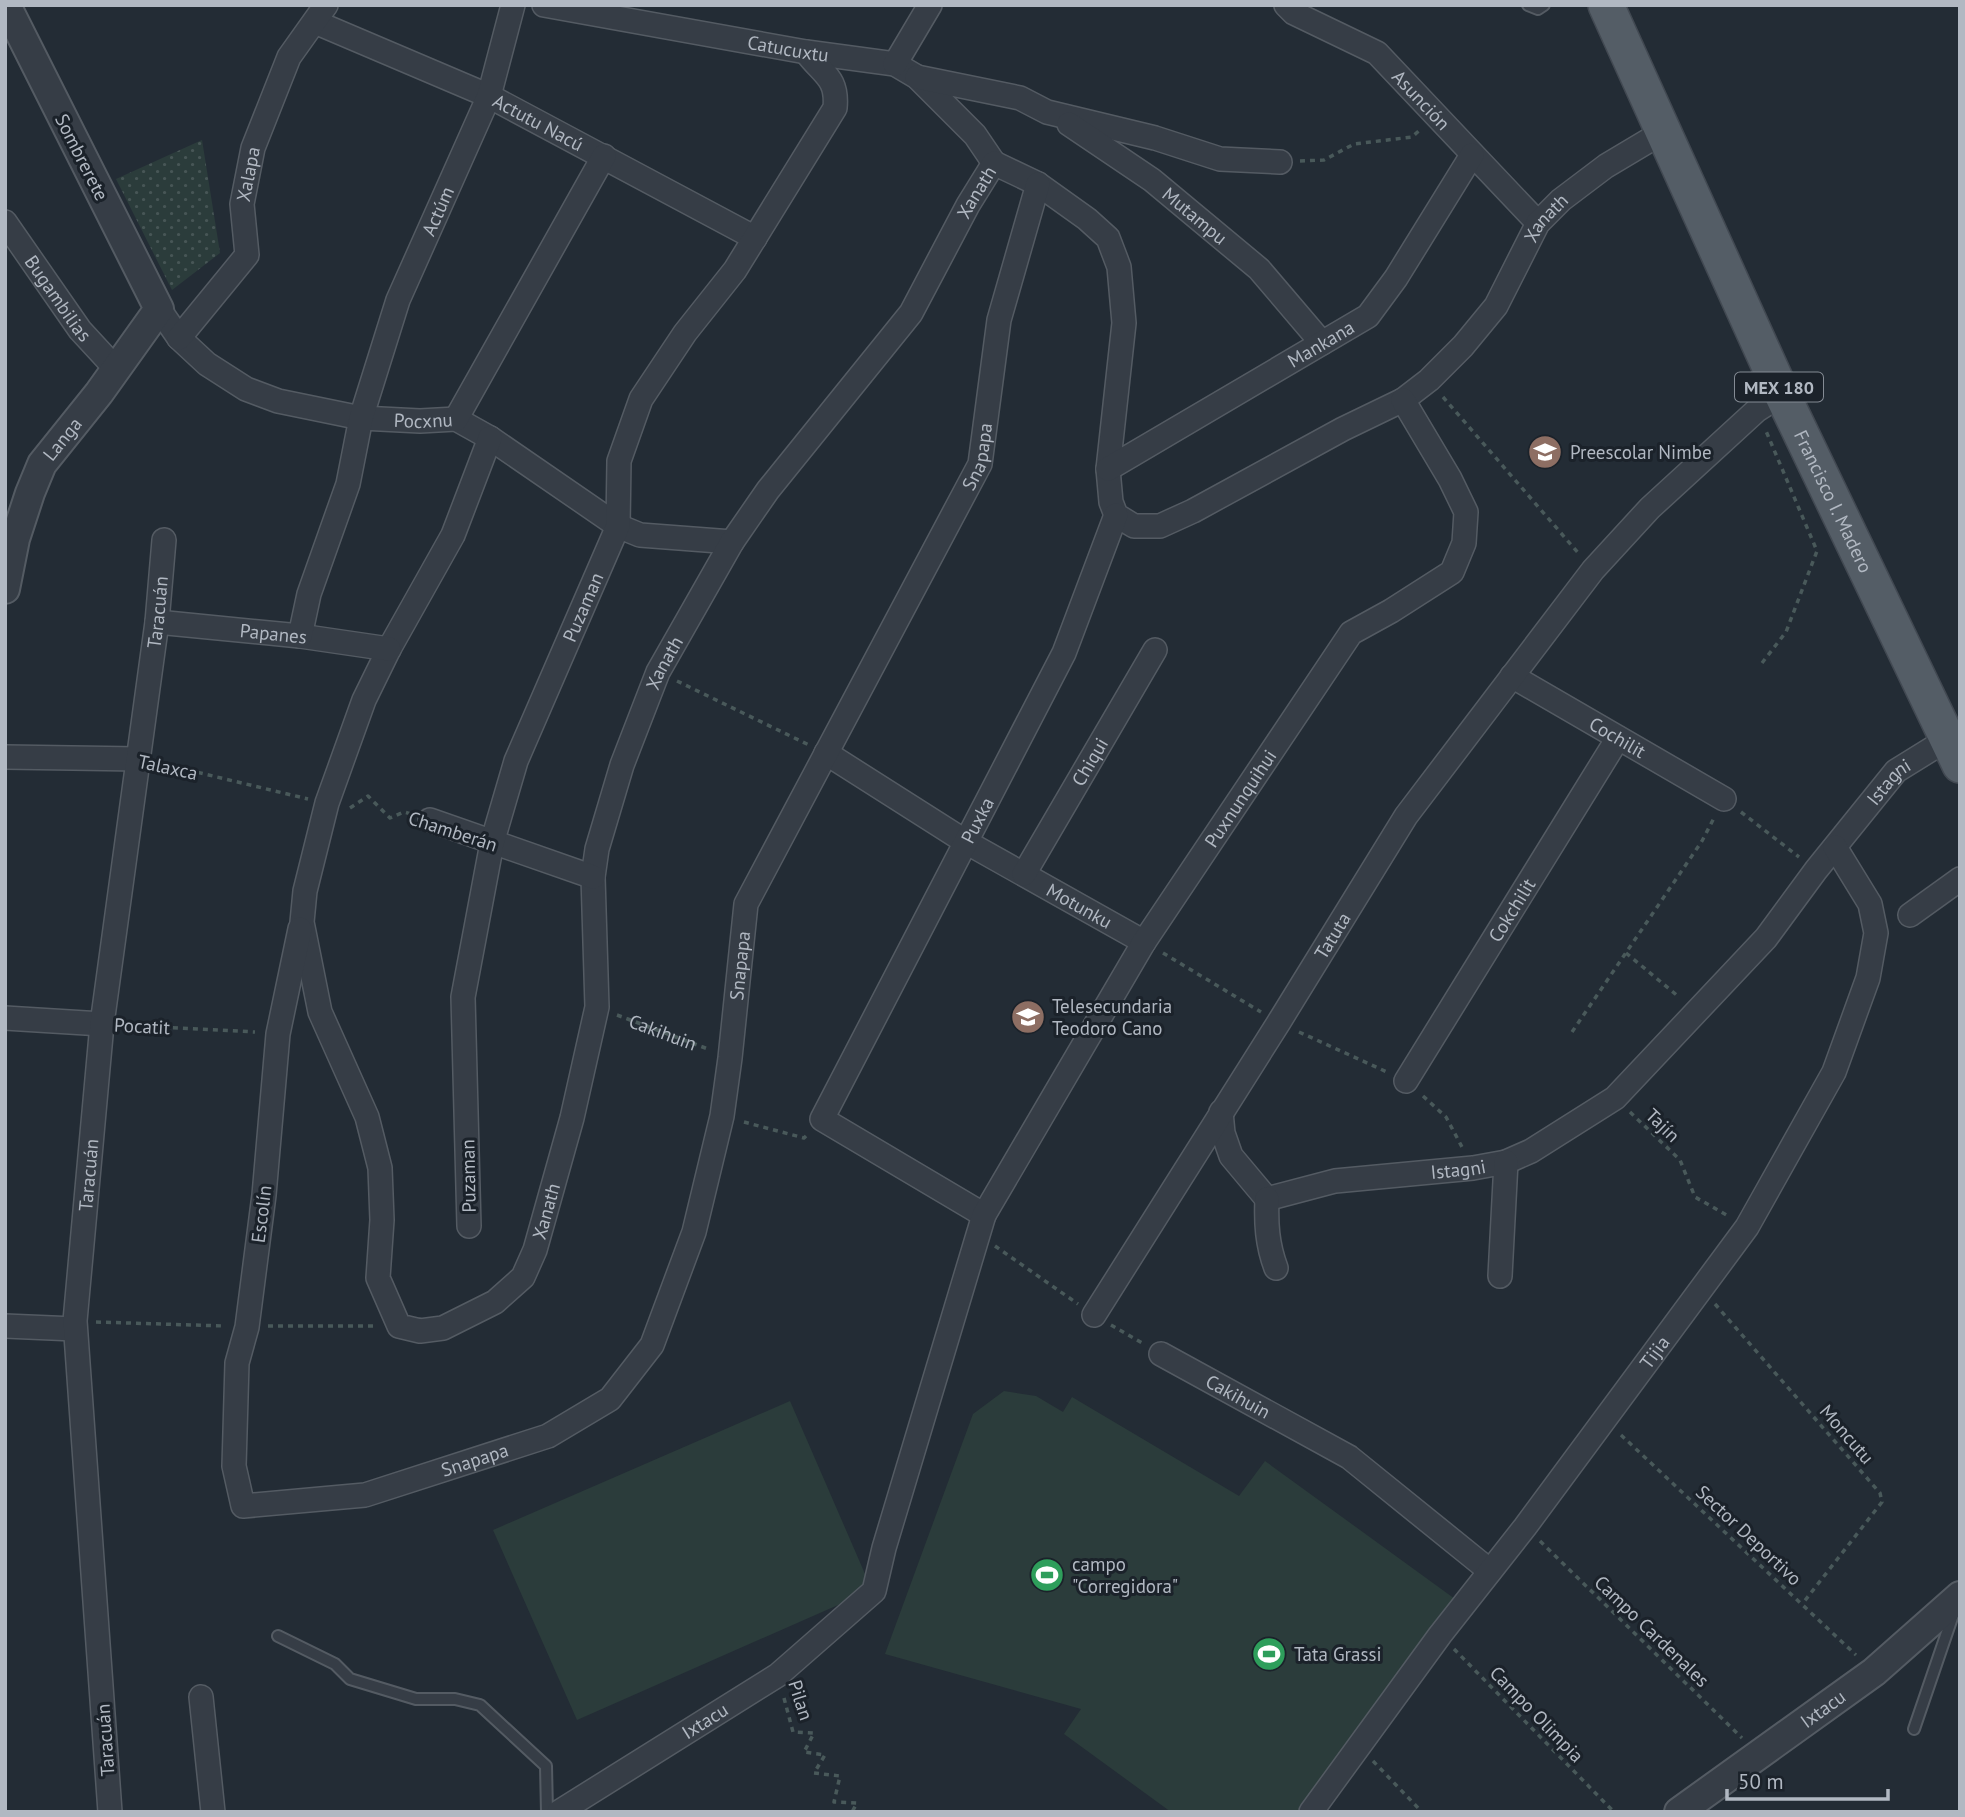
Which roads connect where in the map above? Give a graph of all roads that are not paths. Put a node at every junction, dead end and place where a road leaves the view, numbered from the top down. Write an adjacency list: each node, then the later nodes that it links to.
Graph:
1 (6, 5): 24 (street, Sombrerete)
2 (513, 5): 13 (street, Actúm)
3 (544, 5): 10 (street, Catucuxtu)
4 (930, 5): 11 (street)
5 (1286, 5): 16 (street, Asunción)
6 (1528, 5): 7 (lane)
7 (1544, 5)
8 (1606, 5): 15 (main road, Francisco I. Madero / MEX 180)
9 (321, 14): 13 (street, Actutu Nacú); 25 (street, Xalapa)
10 (806, 52): 11 (street, Catucuxtu); 23 (street, Puzaman)
11 (895, 64): 12 (street, Catucuxtu)
12 (916, 77): 14 (street, Mutampu); 19 (street, Catucuxtu)
13 (489, 96): 17 (street, Actutu Nacú); 30 (street, Actúm)
14 (1047, 112): 18 (street, Mutampu); 26 (street, Mutampu)
15 (1663, 132): 22 (street, Xanath); 29 (main road, Francisco I. Madero / MEX 180)
16 (1472, 155): 22 (street, Asunción); 26 (street, Mankana)
17 (604, 156): 23 (street, Actutu Nacú); 31 (street)
18 (1280, 162)
19 (994, 163): 20 (street, Xanath); 37 (street, Xanath)
20 (1038, 184): 33 (street, Xanath); 45 (street, Snapapa)
21 (5, 222): 27 (street, Bugambilias)
22 (1538, 223): 28 (street, Xanath)
23 (755, 238): 35 (street, Puzaman)
24 (159, 309): 25 (street, Pocxnu); 27 (street, Langa)
25 (179, 338): 30 (street, Pocxnu)
26 (1322, 343): 33 (street, Mankana)
27 (116, 369): 38 (street, Langa)
28 (1403, 400): 34 (street, Xanath); 59 (street, Puxnunquihui)
29 (1770, 402): 43 (street, Tatuta); 46 (main road, Francisco I. Madero / MEX 180)
30 (361, 418): 31 (street, Pocxnu); 40 (street)
31 (456, 419): 32 (street, Pocxnu)
32 (490, 438): 35 (street, Pocxnu); 41 (street, Xanath)
33 (1108, 469): 34 (street, Xanath)
34 (1116, 515): 51 (street, Puxka)
35 (618, 526): 37 (street, Pocxnu); 52 (street, Puzaman)
36 (164, 540): 39 (street, Taracuán)
37 (732, 542): 55 (street, Xanath)
38 (5, 589)
39 (157, 622): 40 (street, Papanes); 48 (street, Taracuán)
40 (300, 636): 41 (street, Papanes)
41 (389, 649): 58 (street, Xanath)
42 (1155, 650): 54 (street, Chiqui)
43 (1512, 676): 44 (street, Cochilit); 63 (street, Tatuta)
44 (1618, 738): 49 (street, Cochilit); 62 (street, Cokchilit)
45 (826, 753): 51 (street, Motunku); 74 (street, Snapapa)
46 (1953, 753): 53 (street, Istagni)
47 (5, 757): 48 (street, Talaxca)
48 (139, 759): 61 (street, Taracuán)
49 (1724, 799)
50 (430, 820): 52 (street, Chamberán)
51 (966, 842): 54 (street, Motunku); 66 (street, Puxka)
52 (492, 843): 55 (street, Chamberán); 67 (street, Puzaman)
53 (1835, 847): 64 (street, Istagni); 75 (street, Tijia)
54 (1024, 874): 59 (street, Motunku)
55 (593, 877): 58 (street, Xanath)
56 (1960, 879): 57 (street)
57 (1910, 915)
58 (302, 922): 74 (street, Escolín)
59 (1144, 942): 66 (street, Puxnunquihui)
60 (5, 1018): 61 (street, Pocatit)
61 (103, 1024): 72 (street, Taracuán)
62 (1406, 1081)
63 (1221, 1112): 65 (street); 70 (street, Tatuta)
64 (1506, 1163): 65 (street, Istagni); 69 (street)
65 (1267, 1199): 68 (street)
66 (981, 1224): 77 (street, Puxnunquihui)
67 (469, 1227)
68 (1276, 1268)
69 (1500, 1276)
70 (1094, 1315)
71 (5, 1326): 72 (street)
72 (75, 1329): 81 (street, Taracuán)
73 (1160, 1354): 75 (street, Cakihuin)
74 (243, 1506)
75 (1490, 1571): 85 (street, Tijia)
76 (1960, 1596): 80 (lane); 86 (street, Ixtacu)
77 (841, 1620): 84 (street, Ixtacu)
78 (278, 1636): 83 (lane)
79 (201, 1697): 82 (street)
80 (1914, 1729)
81 (110, 1812)
82 (213, 1812)
83 (547, 1812)
84 (559, 1812)
85 (1311, 1812)
86 (1679, 1812)

